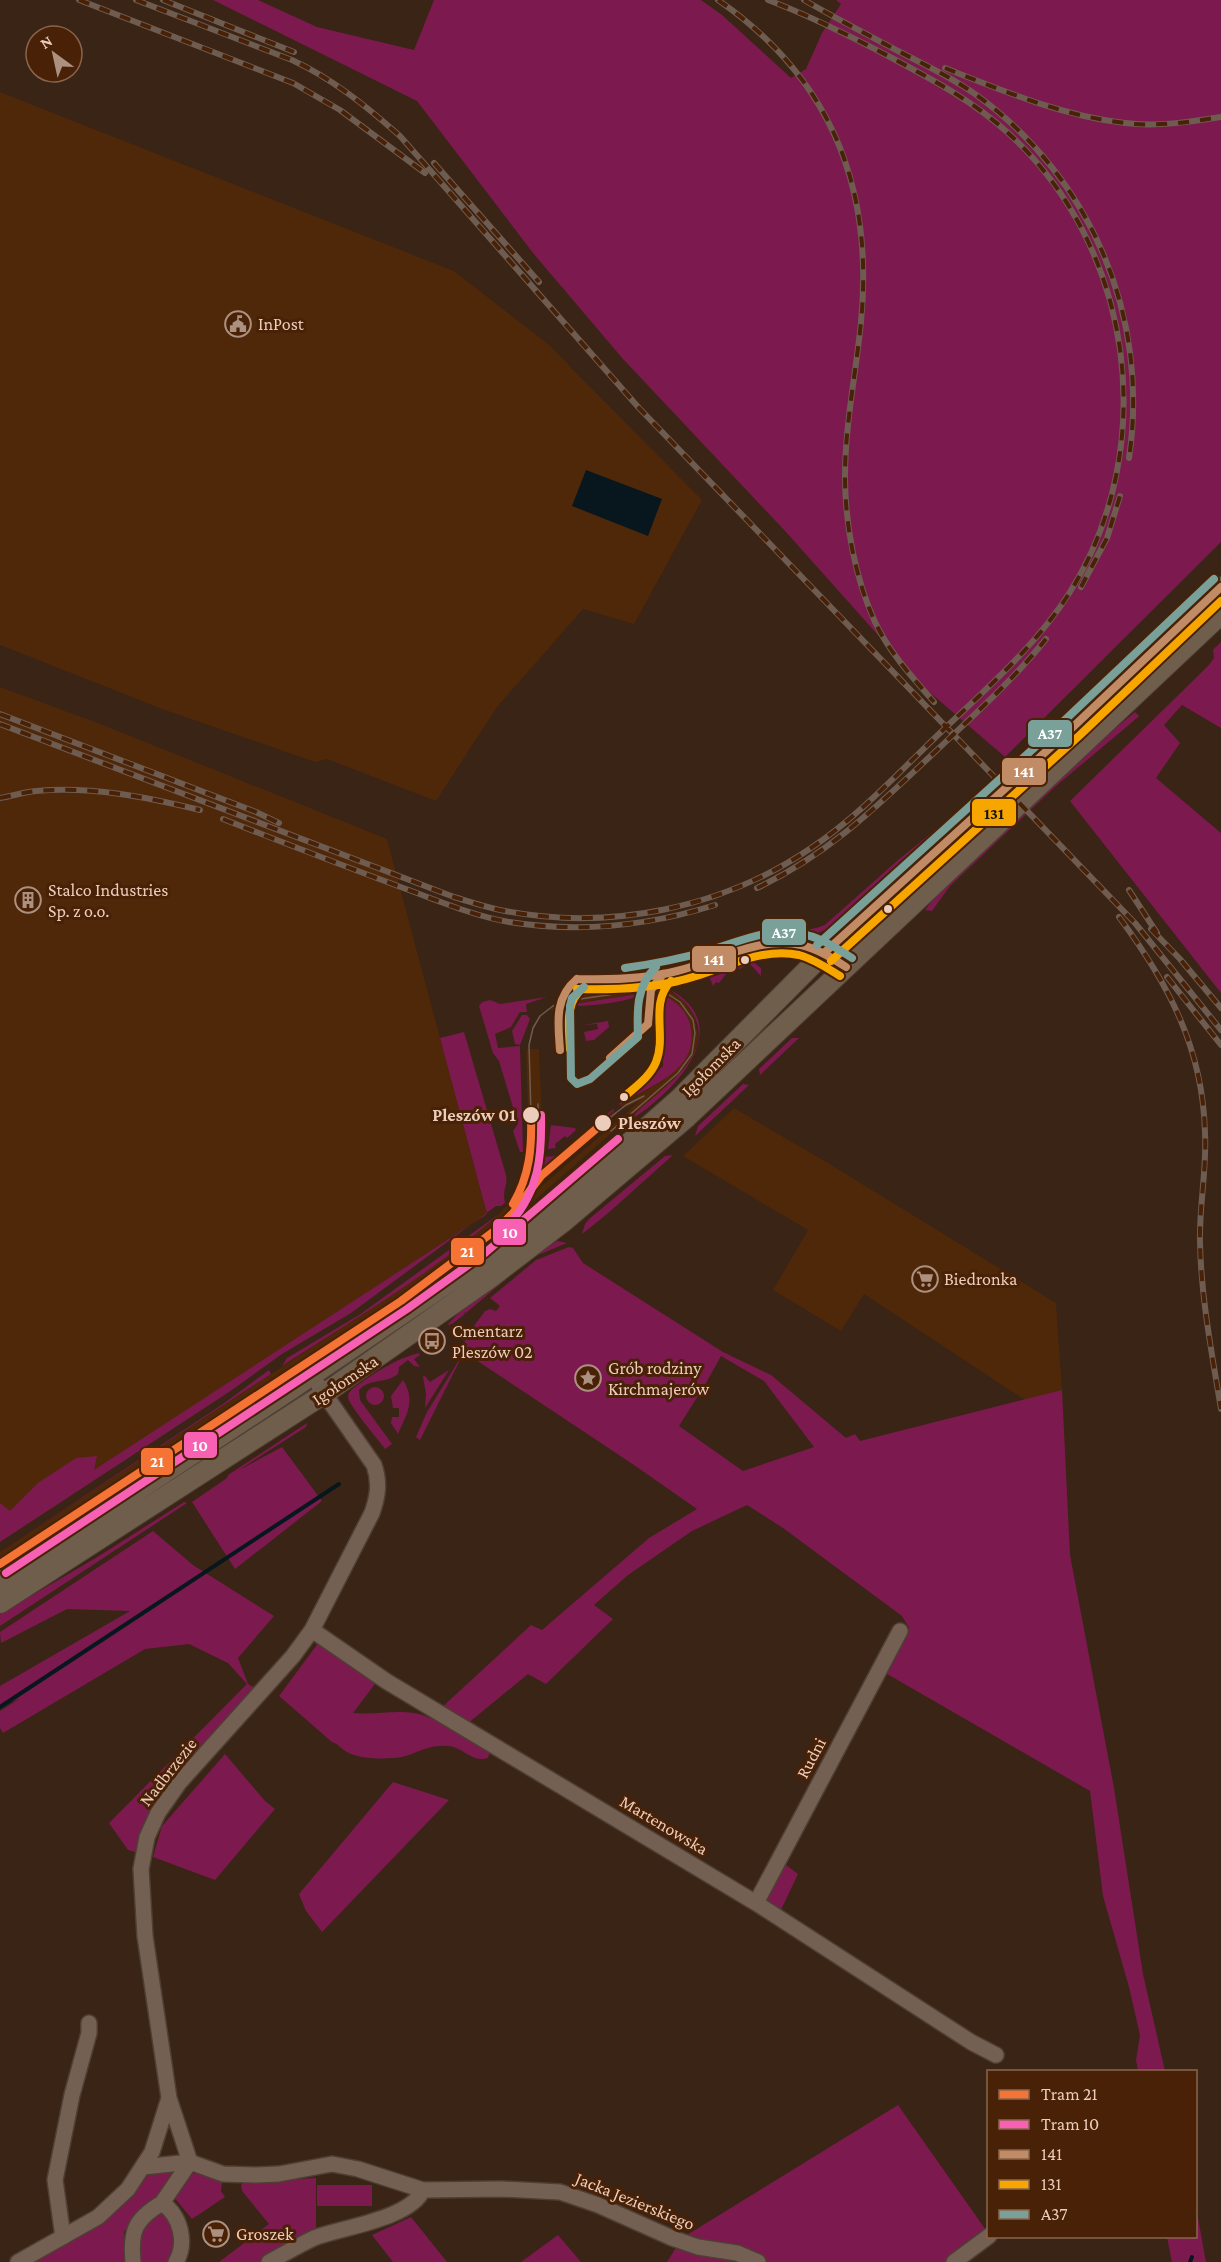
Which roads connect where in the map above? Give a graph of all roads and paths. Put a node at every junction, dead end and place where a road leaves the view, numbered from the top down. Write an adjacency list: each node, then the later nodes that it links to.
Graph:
1 (1221, 587): 3 (main road, Igołomska)
2 (1221, 614): 3 (main road, Igołomska)
3 (1182, 637): 4 (main road, Igołomska)
4 (1158, 660): 5 (main road, Igołomska); 6 (main road, Igołomska)
5 (312, 1376): 6 (street, Nadbrzezie); 7 (main road, Igołomska)
6 (324, 1394): 8 (main road, Igołomska); 9 (street, Nadbrzezie)
7 (0, 1581)
8 (0, 1603)
9 (312, 1630): 11 (street, Martenowska); 14 (street, Nadbrzezie)
10 (900, 1631): 11 (street, Rudni)
11 (756, 1903): 13 (street, Martenowska)
12 (89, 2023): 19 (street)
13 (996, 2055)
14 (169, 2098): 15 (street); 16 (street, Nadbrzezie)
15 (190, 2162): 16 (street); 17 (street, Jacka Jezierskiego); 18 (street)
16 (143, 2167): 19 (street, Nadbrzezie)
17 (423, 2190): 24 (street); 25 (street, Jacka Jezierskiego)
18 (162, 2203): 22 (street); 23 (street)
19 (63, 2237): 21 (street, Nadbrzezie)
20 (987, 2238): 26 (street)
21 (18, 2262)
22 (133, 2262)
23 (176, 2262)
24 (268, 2262)
25 (758, 2262)
26 (954, 2262)

